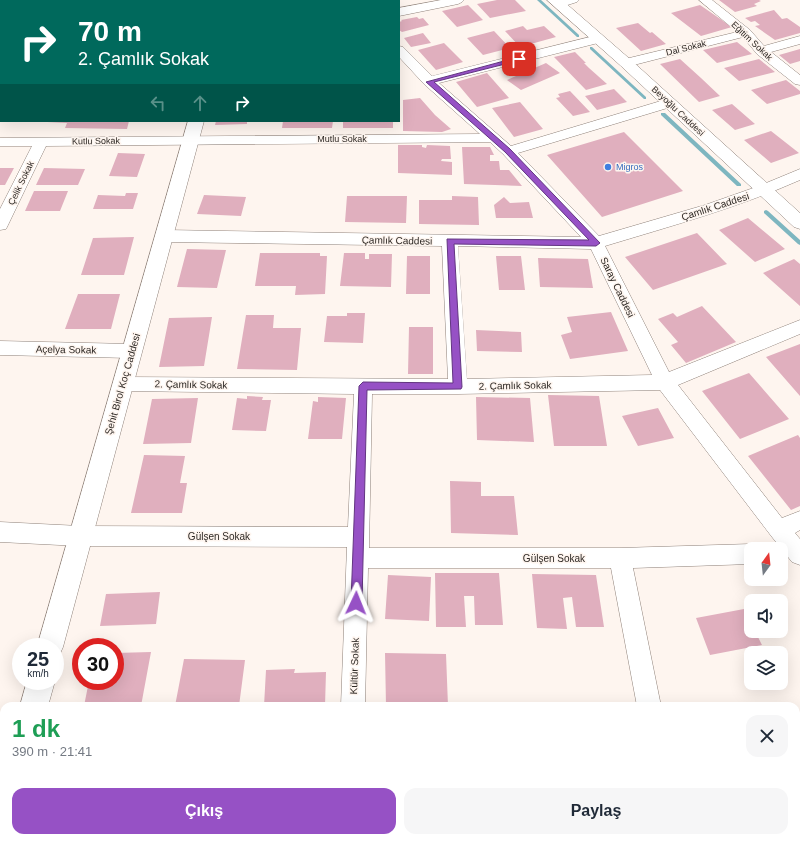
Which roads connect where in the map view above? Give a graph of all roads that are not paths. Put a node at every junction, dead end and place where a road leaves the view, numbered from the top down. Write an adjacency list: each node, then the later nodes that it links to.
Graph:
1 (458, 0): 4 (street)
2 (705, 0): 5 (street, Eğitim Sokak)
3 (562, 1): 6 (main road, Beyoğlu Caddesi)
4 (400, 12)
5 (746, 33): 8 (street, Eğitim Sokak); 10 (street, Dal Sokak)
6 (598, 39): 10 (main road, Beyoğlu Caddesi); 12 (street)
7 (800, 40): 8 (street)
8 (761, 51): 11 (street, Eğitim Sokak)
9 (401, 55): 12 (street, Saray Caddesi)
10 (626, 63): 13 (main road, Beyoğlu Caddesi)
11 (800, 81)
12 (429, 82): 15 (street, Saray Caddesi)
13 (669, 103): 18 (street); 20 (main road, Beyoğlu Caddesi)
14 (193, 130): 15 (street, Mutlu Sokak); 17 (street, Kutlu Sokak); 23 (main road, Şehit Birol Koç Caddesi)
15 (493, 138): 18 (street, Saray Caddesi)
16 (0, 142): 17 (street, Kutlu Sokak)
17 (41, 142): 22 (street, Çelik Sokak)
18 (508, 151): 25 (street, Saray Caddesi)
19 (800, 174): 20 (street, Çamlık Caddesi)
20 (764, 190): 21 (main road, Beyoğlu Caddesi); 25 (street, Çamlık Caddesi)
21 (800, 223)
22 (0, 225)
23 (165, 236): 24 (street, Çamlık Caddesi); 28 (main road, Şehit Birol Koç Caddesi)
24 (450, 241): 25 (street, Çamlık Caddesi); 32 (street)
25 (596, 243): 29 (street, Saray Caddesi)
26 (800, 327): 29 (street, 2. Çamlık Sokak)
27 (0, 348): 28 (street, Açelya Sokak)
28 (132, 351): 30 (main road, Şehit Birol Koç Caddesi)
29 (665, 382): 32 (street, 2. Çamlık Sokak); 34 (street, Saray Caddesi)
30 (123, 384): 31 (street, 2. Çamlık Sokak); 36 (main road, Şehit Birol Koç Caddesi)
31 (363, 386): 32 (street, 2. Çamlık Sokak); 37 (street, Kültür Sokak)
32 (458, 387)
33 (800, 520): 34 (street)
34 (779, 530): 38 (street, Saray Caddesi)
35 (0, 532): 36 (street, Gülşen Sokak)
36 (80, 536): 37 (street, Gülşen Sokak); 42 (main road, Şehit Birol Koç Caddesi)
37 (358, 536): 40 (street, Kültür Sokak)
38 (793, 553)
39 (744, 554): 41 (street, Gülşen Sokak)
40 (358, 558): 41 (street, Gülşen Sokak); 45 (street, Kültür Sokak)
41 (620, 558): 46 (street)
42 (52, 638)
43 (38, 690): 44 (main road)
44 (35, 702)
45 (353, 702)
46 (648, 702)

